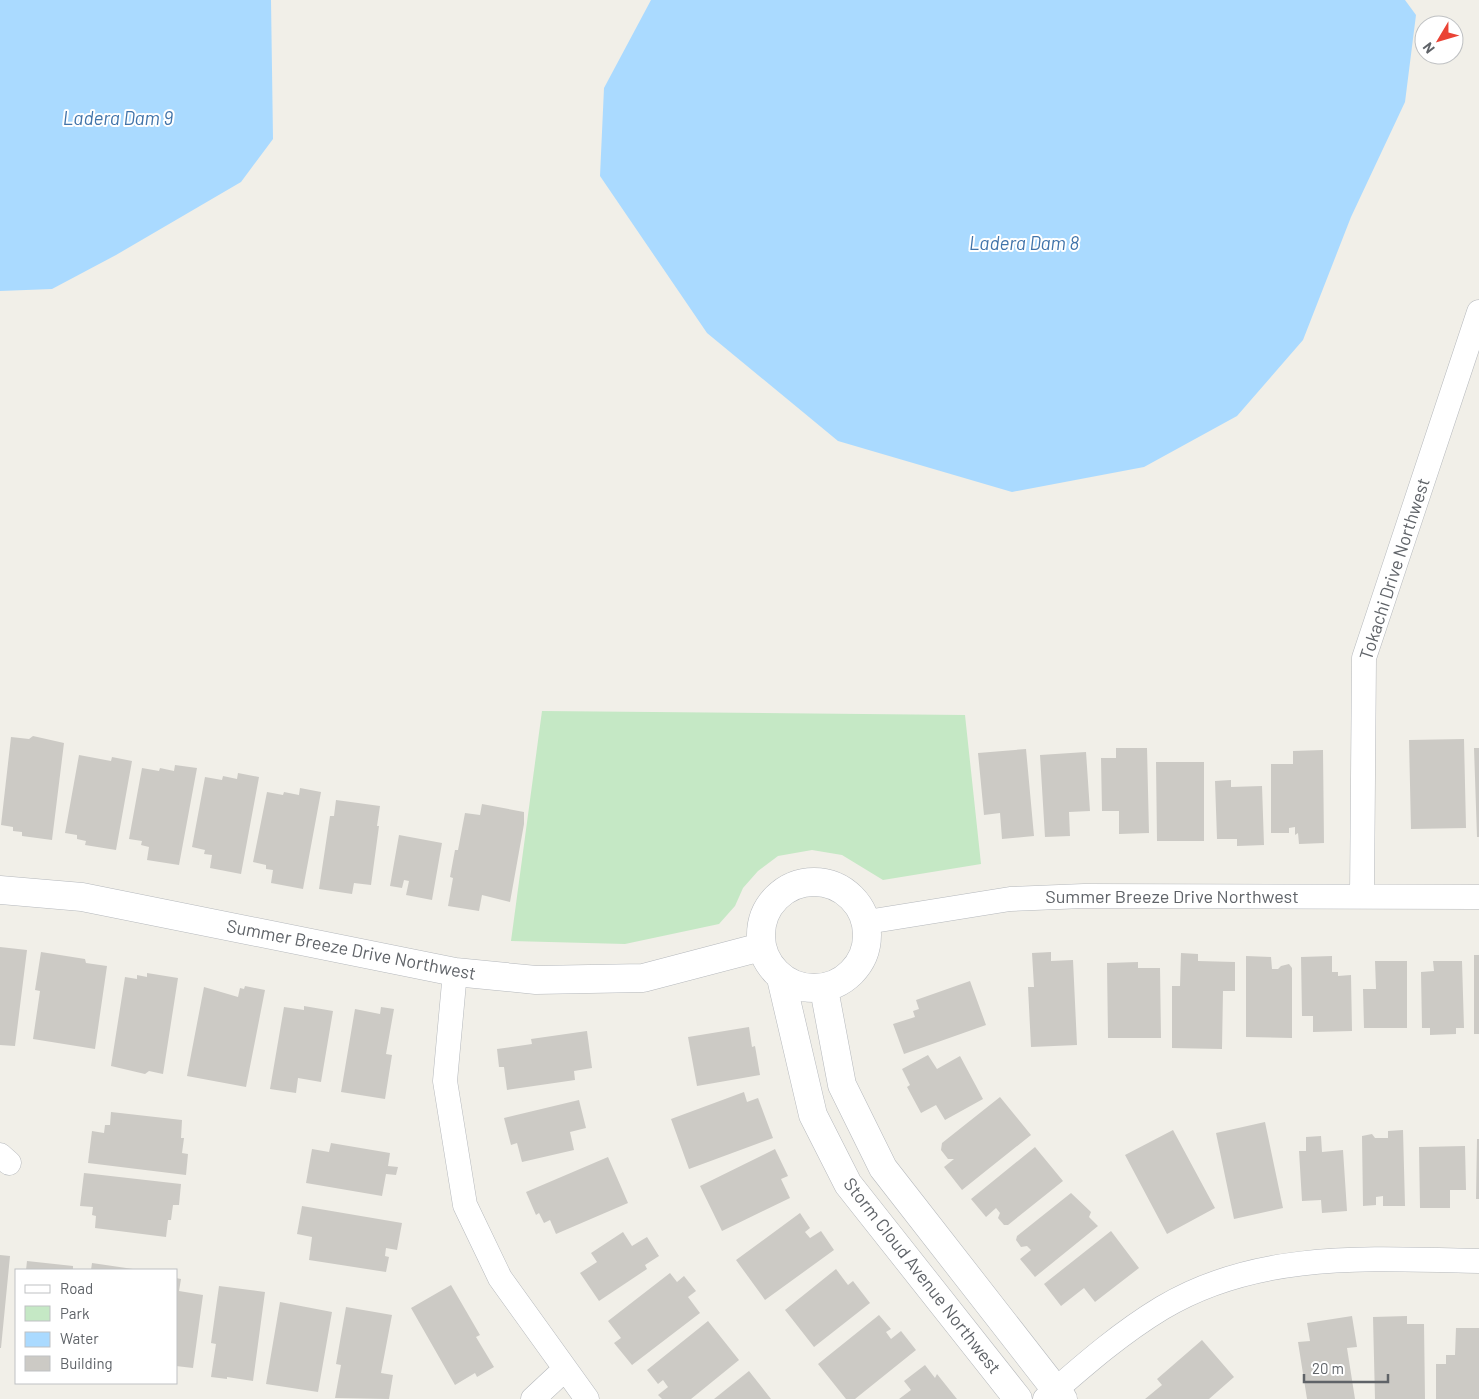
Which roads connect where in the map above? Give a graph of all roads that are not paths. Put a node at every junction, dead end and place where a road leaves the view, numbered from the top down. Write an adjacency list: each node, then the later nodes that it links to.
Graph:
1 (1479, 312): 3 (street, Tokachi Drive Northwest)
2 (0, 890): 7 (street, Summer Breeze Drive Northwest)
3 (1362, 896): 4 (street, Summer Breeze Drive Northwest); 5 (street, Summer Breeze Drive Northwest)
4 (1479, 897)
5 (866, 922): 6 (street); 9 (street)
6 (761, 947): 7 (street, Summer Breeze Drive Northwest); 8 (street)
7 (455, 972): 11 (street)
8 (781, 978): 9 (street); 15 (street, Storm Cloud Avenue Northwest)
9 (824, 989): 12 (street, Storm Cloud Avenue Northwest)
10 (1479, 1261): 12 (street)
11 (564, 1370): 13 (street); 14 (street)
12 (1054, 1396)
13 (533, 1399)
14 (587, 1399)
15 (1018, 1399)

